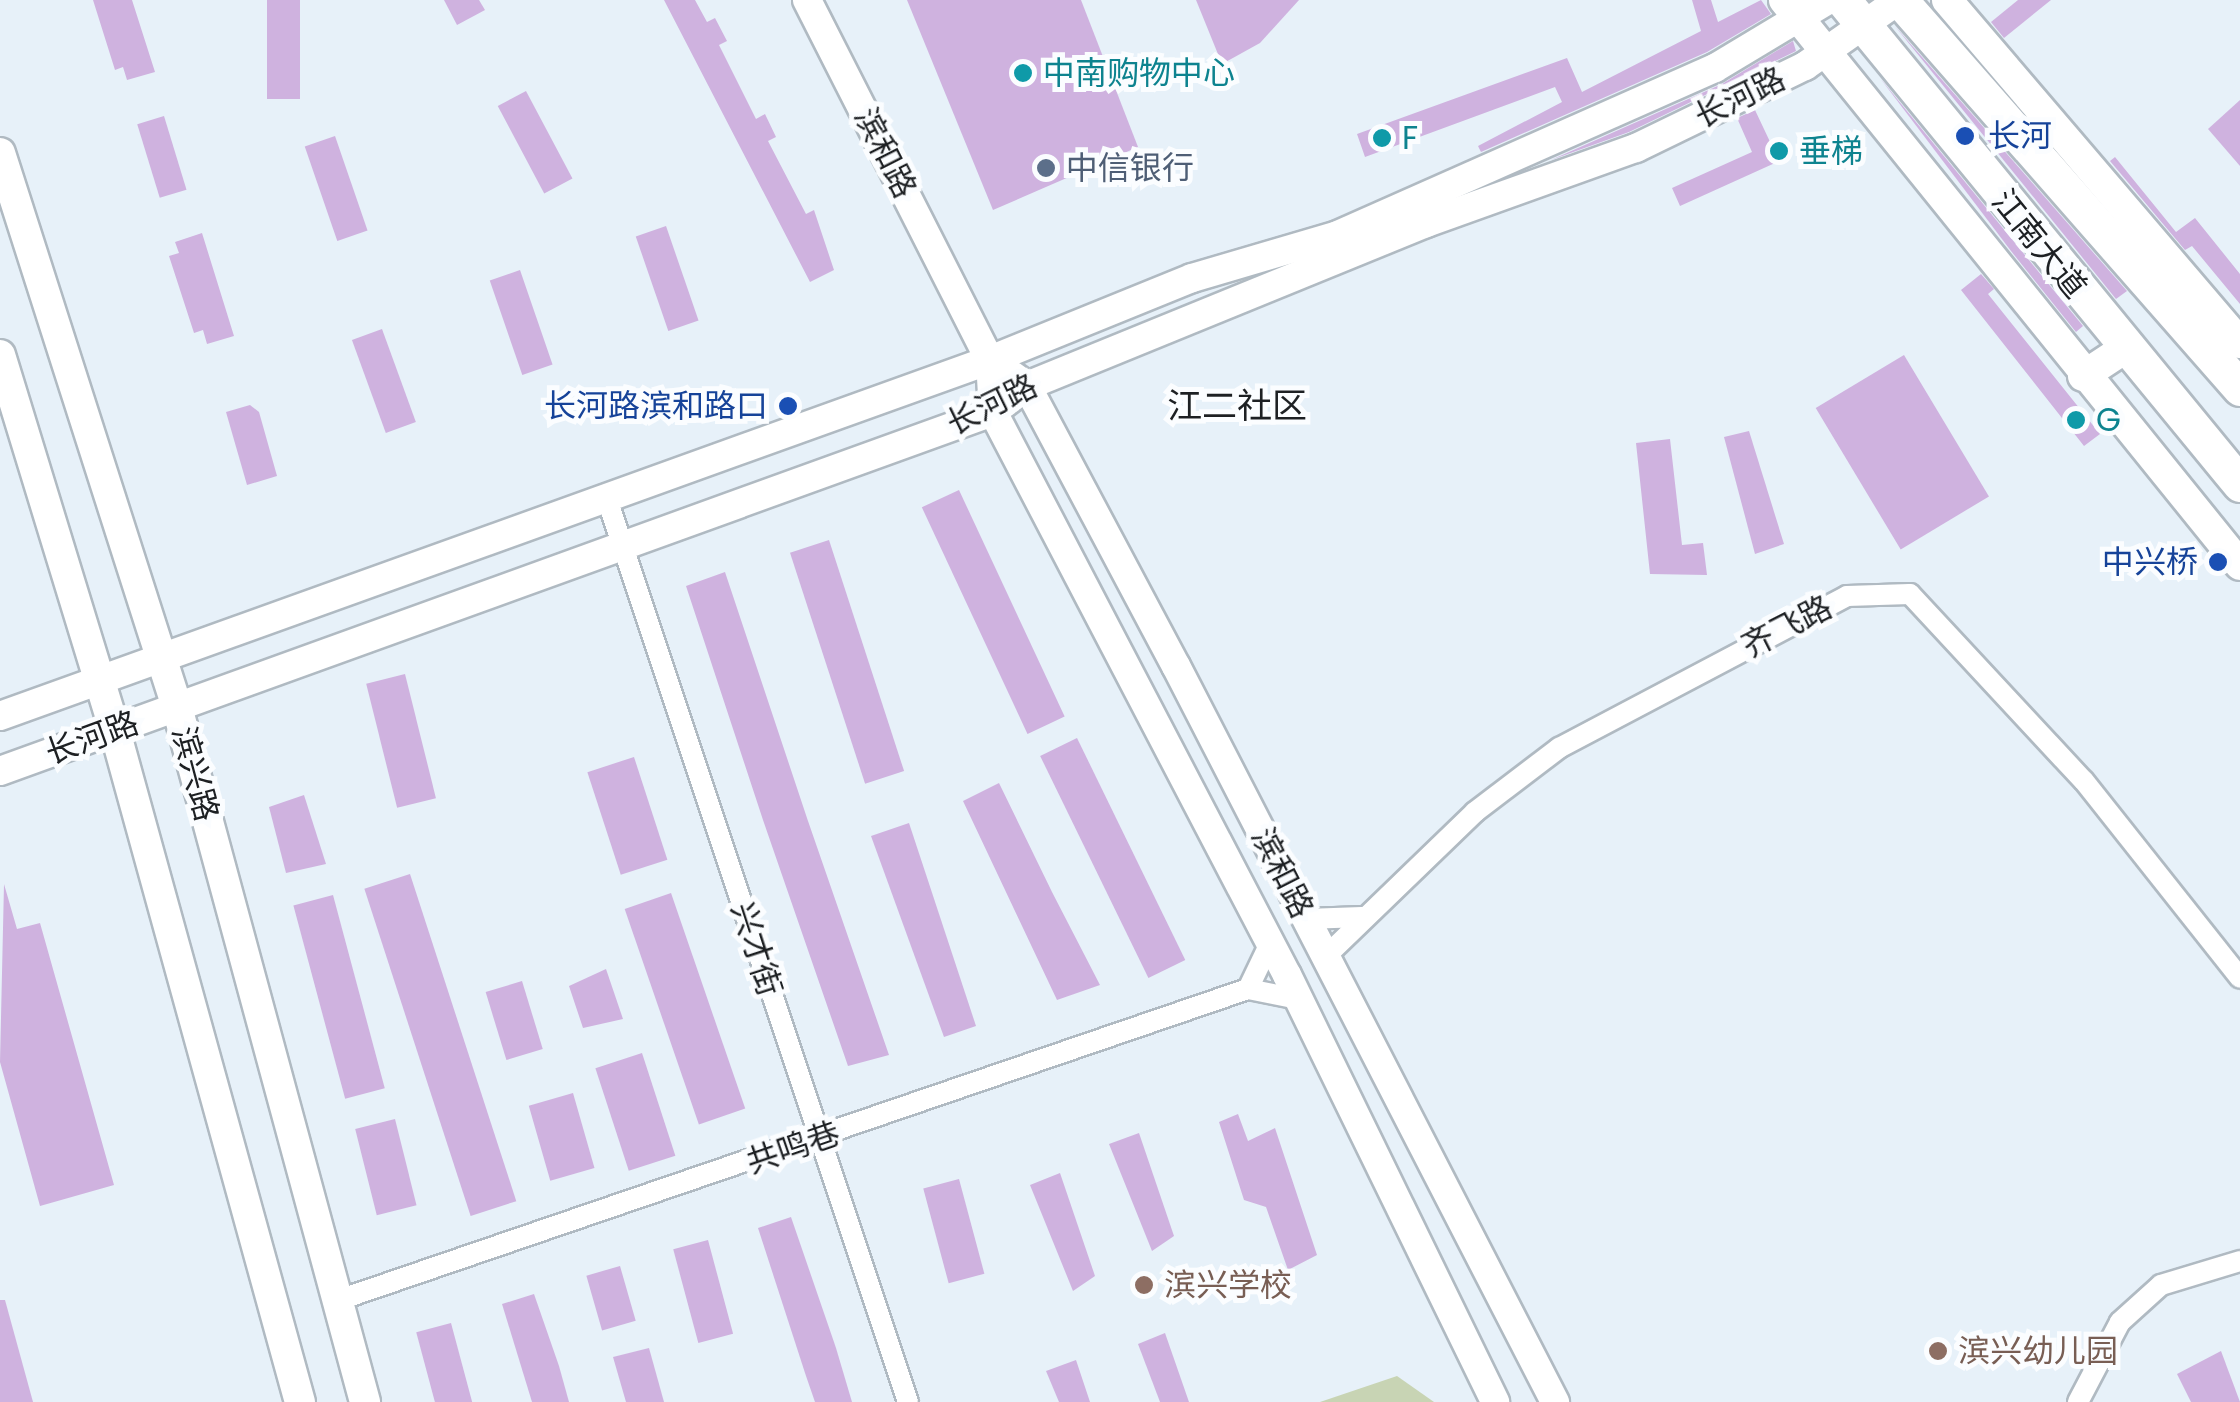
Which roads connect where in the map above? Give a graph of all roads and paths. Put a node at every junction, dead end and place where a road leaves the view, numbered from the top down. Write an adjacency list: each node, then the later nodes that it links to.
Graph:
1 (807, 0): 13 (main road, 滨和路)
2 (1828, 0): 5 (main road, 长河路)
3 (1900, 0): 6 (main road, 长河路); 9 (highway, 江南大道)
4 (1947, 0): 9 (main road)
5 (1791, 10): 7 (main road); 13 (main road, 长河路)
6 (1853, 12): 7 (main road, 长河路); 11 (highway, 江南大道)
7 (1827, 50): 14 (main road); 15 (main road, 长河路)
8 (0, 154): 22 (main road, 滨兴路)
9 (2153, 265): 10 (main road); 16 (highway, 江南大道)
10 (2240, 344)
11 (2124, 349): 14 (main road); 18 (highway, 江南大道)
12 (0, 356): 23 (main road, 滨兴路)
13 (990, 360): 15 (main road, 滨和路); 17 (main road, 滨和路); 19 (main road, 长河路)
14 (2084, 376): 21 (main road)
15 (1027, 386): 17 (main road, 长河路); 29 (main road, 滨和路)
16 (2240, 388)
17 (993, 412): 20 (main road, 长河路); 30 (main road, 滨和路)
18 (2240, 484)
19 (606, 496): 20 (street, 兴才街); 22 (main road, 长河路)
20 (624, 543): 24 (main road, 长河路); 35 (street, 兴才街)
21 (2240, 566)
22 (161, 657): 23 (main road, 长河路); 24 (main road, 滨兴路)
23 (96, 680): 25 (main road, 长河路); 26 (main road, 滨兴路)
24 (177, 707): 26 (main road, 长河路); 37 (main road, 滨兴路)
25 (0, 716)
26 (114, 731): 27 (main road, 长河路); 38 (main road, 滨兴路)
27 (0, 771)
28 (1362, 917): 29 (street); 31 (street, 齐飞路); 32 (street, 齐飞路)
29 (1306, 919): 31 (main road, 滨和路)
30 (1270, 943): 33 (street); 34 (main road, 滨和路)
31 (1325, 957): 42 (main road, 滨和路)
32 (2240, 978)
33 (1248, 989): 34 (street); 35 (street, 共鸣巷)
34 (1298, 999): 41 (main road, 滨和路)
35 (818, 1140): 37 (street, 共鸣巷); 40 (street, 兴才街)
36 (2240, 1260): 43 (street)
37 (336, 1301): 39 (main road, 滨兴路)
38 (300, 1402)
39 (365, 1402)
40 (908, 1402)
41 (1496, 1402)
42 (1555, 1402)
43 (2078, 1402)

